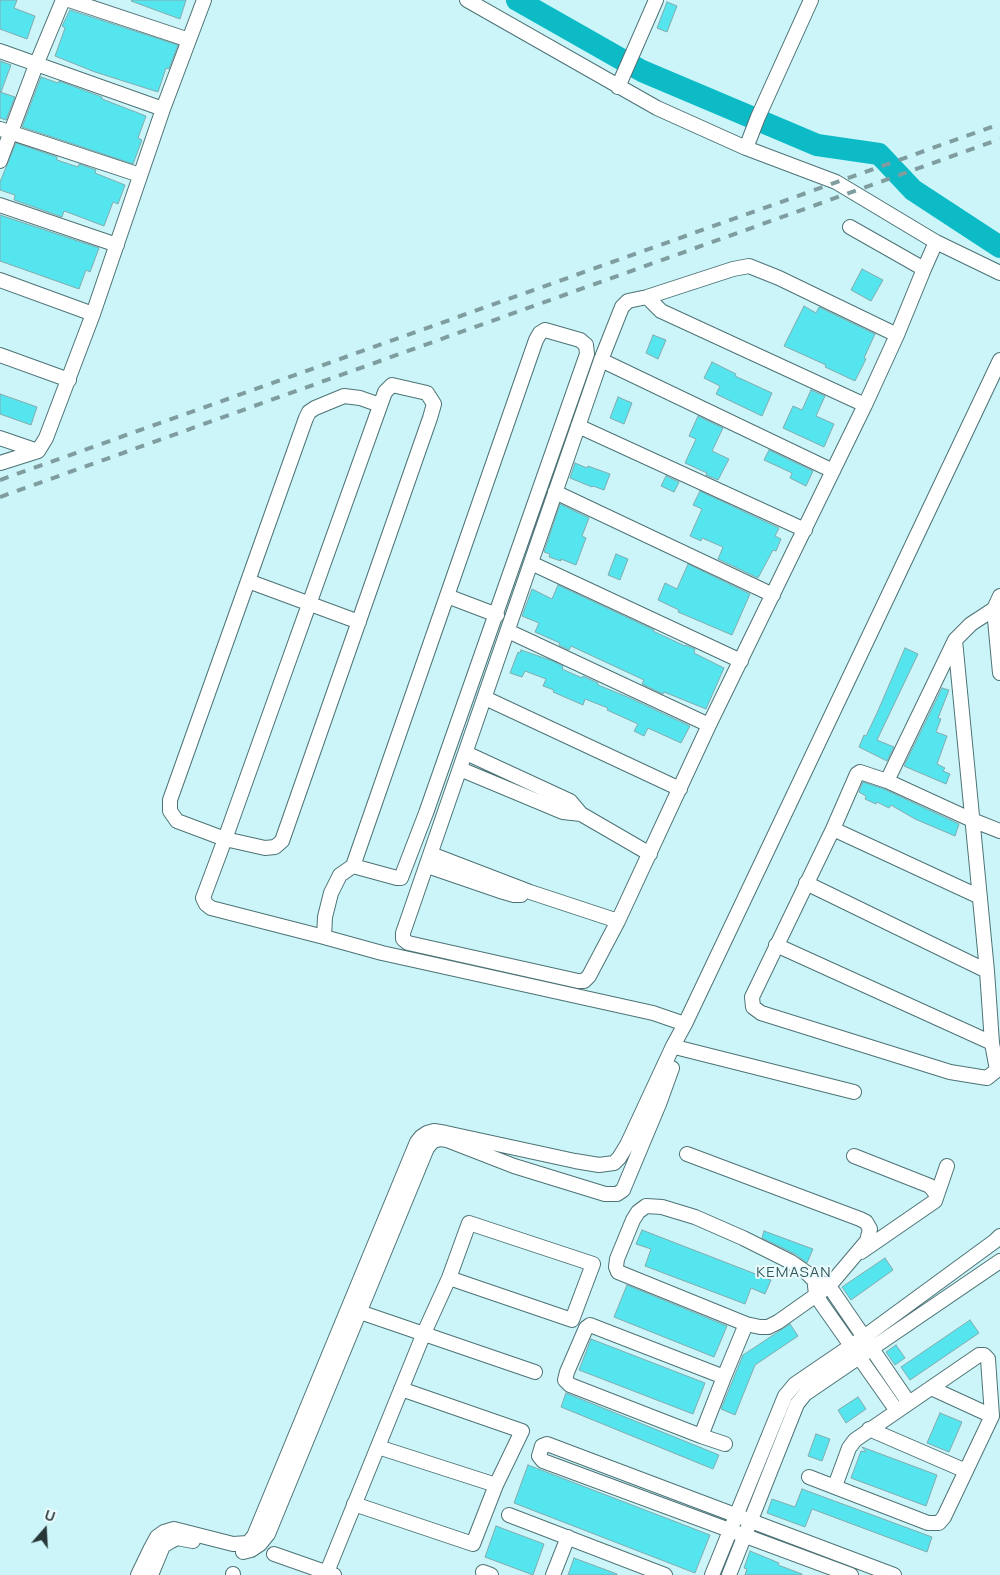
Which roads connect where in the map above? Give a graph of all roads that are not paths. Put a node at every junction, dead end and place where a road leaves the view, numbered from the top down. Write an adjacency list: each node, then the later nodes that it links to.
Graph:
1 (63, 0): 9 (street)
2 (69, 0): 7 (street)
3 (204, 0): 7 (street)
4 (467, 0): 10 (street)
5 (656, 0): 10 (street)
6 (811, 0): 13 (street)
7 (189, 40): 11 (street)
8 (0, 51): 9 (street)
9 (36, 65): 11 (street); 12 (street)
10 (618, 87): 13 (street)
11 (163, 109): 15 (street)
12 (5, 131): 14 (street); 15 (street)
13 (748, 143): 19 (street)
14 (0, 161)
15 (140, 175): 18 (street)
16 (0, 205): 18 (street)
17 (850, 227): 19 (street)
18 (117, 245): 23 (street)
19 (931, 255): 20 (street); 24 (street)
20 (1000, 273)
21 (0, 280): 23 (street)
22 (647, 297): 24 (street); 26 (street); 30 (street)
23 (94, 314): 28 (street)
24 (897, 335): 30 (street)
25 (0, 355): 28 (street)
26 (601, 360): 31 (street); 35 (street)
27 (1000, 360): 71 (street)
28 (69, 380): 33 (street)
29 (380, 405): 39 (street); 43 (street); 46 (street)
30 (865, 405): 35 (street)
31 (578, 426): 36 (street); 37 (street)
32 (0, 438): 33 (street)
33 (38, 451): 34 (street)
34 (0, 463)
35 (833, 471): 37 (street)
36 (555, 492): 38 (street); 40 (street)
37 (805, 530): 40 (street)
38 (531, 562): 47 (street); 49 (street)
39 (248, 581): 43 (street); 61 (street)
40 (773, 595): 49 (street)
41 (447, 596): 45 (street); 45 (street); 64 (street)
42 (1000, 596): 44 (street)
43 (309, 604): 46 (street); 61 (street)
44 (997, 610): 48 (street); 50 (street)
45 (497, 615): 64 (street)
46 (359, 622): 61 (street)
47 (508, 631): 51 (street); 52 (street)
48 (955, 640): 55 (street); 58 (street)
49 (742, 662): 52 (street)
50 (1000, 673)
51 (485, 698): 53 (street); 56 (street)
52 (709, 725): 56 (street)
53 (466, 752): 54 (street); 57 (street)
54 (460, 769): 57 (street); 63 (street)
55 (887, 781): 58 (street); 59 (street)
56 (680, 789): 62 (street)
57 (581, 814): 62 (street)
58 (972, 820): 60 (street); 66 (street)
59 (833, 828): 65 (street); 66 (street)
60 (1000, 831)
61 (225, 839): 68 (street)
62 (650, 854): 67 (street)
63 (429, 860): 67 (street); 67 (street)
64 (354, 866): 68 (street)
65 (806, 883): 69 (street); 70 (street)
66 (980, 897): 70 (street)
67 (618, 921)
68 (324, 937): 71 (street)
69 (776, 945): 73 (street); 74 (street)
70 (987, 971): 73 (street)
71 (685, 1024): 72 (street)
72 (678, 1043): 75 (street); 86 (street); 86 (street)
73 (992, 1043): 74 (street)
74 (998, 1070)
75 (854, 1092)
76 (687, 1154): 81 (street)
77 (854, 1156): 79 (street)
78 (947, 1166): 79 (street)
79 (936, 1194): 81 (street)
80 (1000, 1236): 89 (street)
81 (852, 1258): 84 (street)
82 (1000, 1261): 89 (street)
83 (449, 1278): 83 (street); 88 (street)
84 (829, 1286): 85 (street); 89 (street)
85 (815, 1287): 87 (street); 87 (street); 90 (street)
86 (354, 1310): 88 (street); 115 (street); 116 (street)
87 (746, 1324): 92 (street)
88 (424, 1333): 91 (street); 94 (street)
89 (868, 1343): 90 (street); 95 (street)
90 (854, 1352): 96 (street); 108 (street); 109 (street)
91 (535, 1372)
92 (724, 1377): 99 (street); 99 (street)
93 (931, 1388): 95 (street); 97 (street); 97 (street)
94 (401, 1390): 101 (street); 104 (street)
95 (909, 1403): 96 (street)
96 (897, 1411): 98 (street)
97 (992, 1416): 102 (street)
98 (869, 1430): 102 (street); 105 (street)
99 (701, 1436): 100 (street)
100 (725, 1444)
101 (378, 1447): 104 (street); 106 (street)
102 (966, 1471): 105 (street)
103 (809, 1477): 105 (street)
104 (496, 1485): 106 (street)
105 (835, 1486)
106 (354, 1504): 114 (street)
107 (510, 1515): 112 (street)
108 (736, 1515): 109 (street); 110 (street); 110 (street)
109 (750, 1520): 111 (street); 122 (street)
110 (730, 1529): 111 (street); 119 (street)
111 (744, 1535): 120 (street); 121 (street)
112 (568, 1537): 117 (street); 118 (street)
113 (274, 1554): 114 (street)
114 (330, 1574)
115 (138, 1575)
116 (151, 1575)
117 (553, 1575)
118 (665, 1575)
119 (712, 1575)
120 (729, 1575)
121 (851, 1575)
122 (894, 1575)

